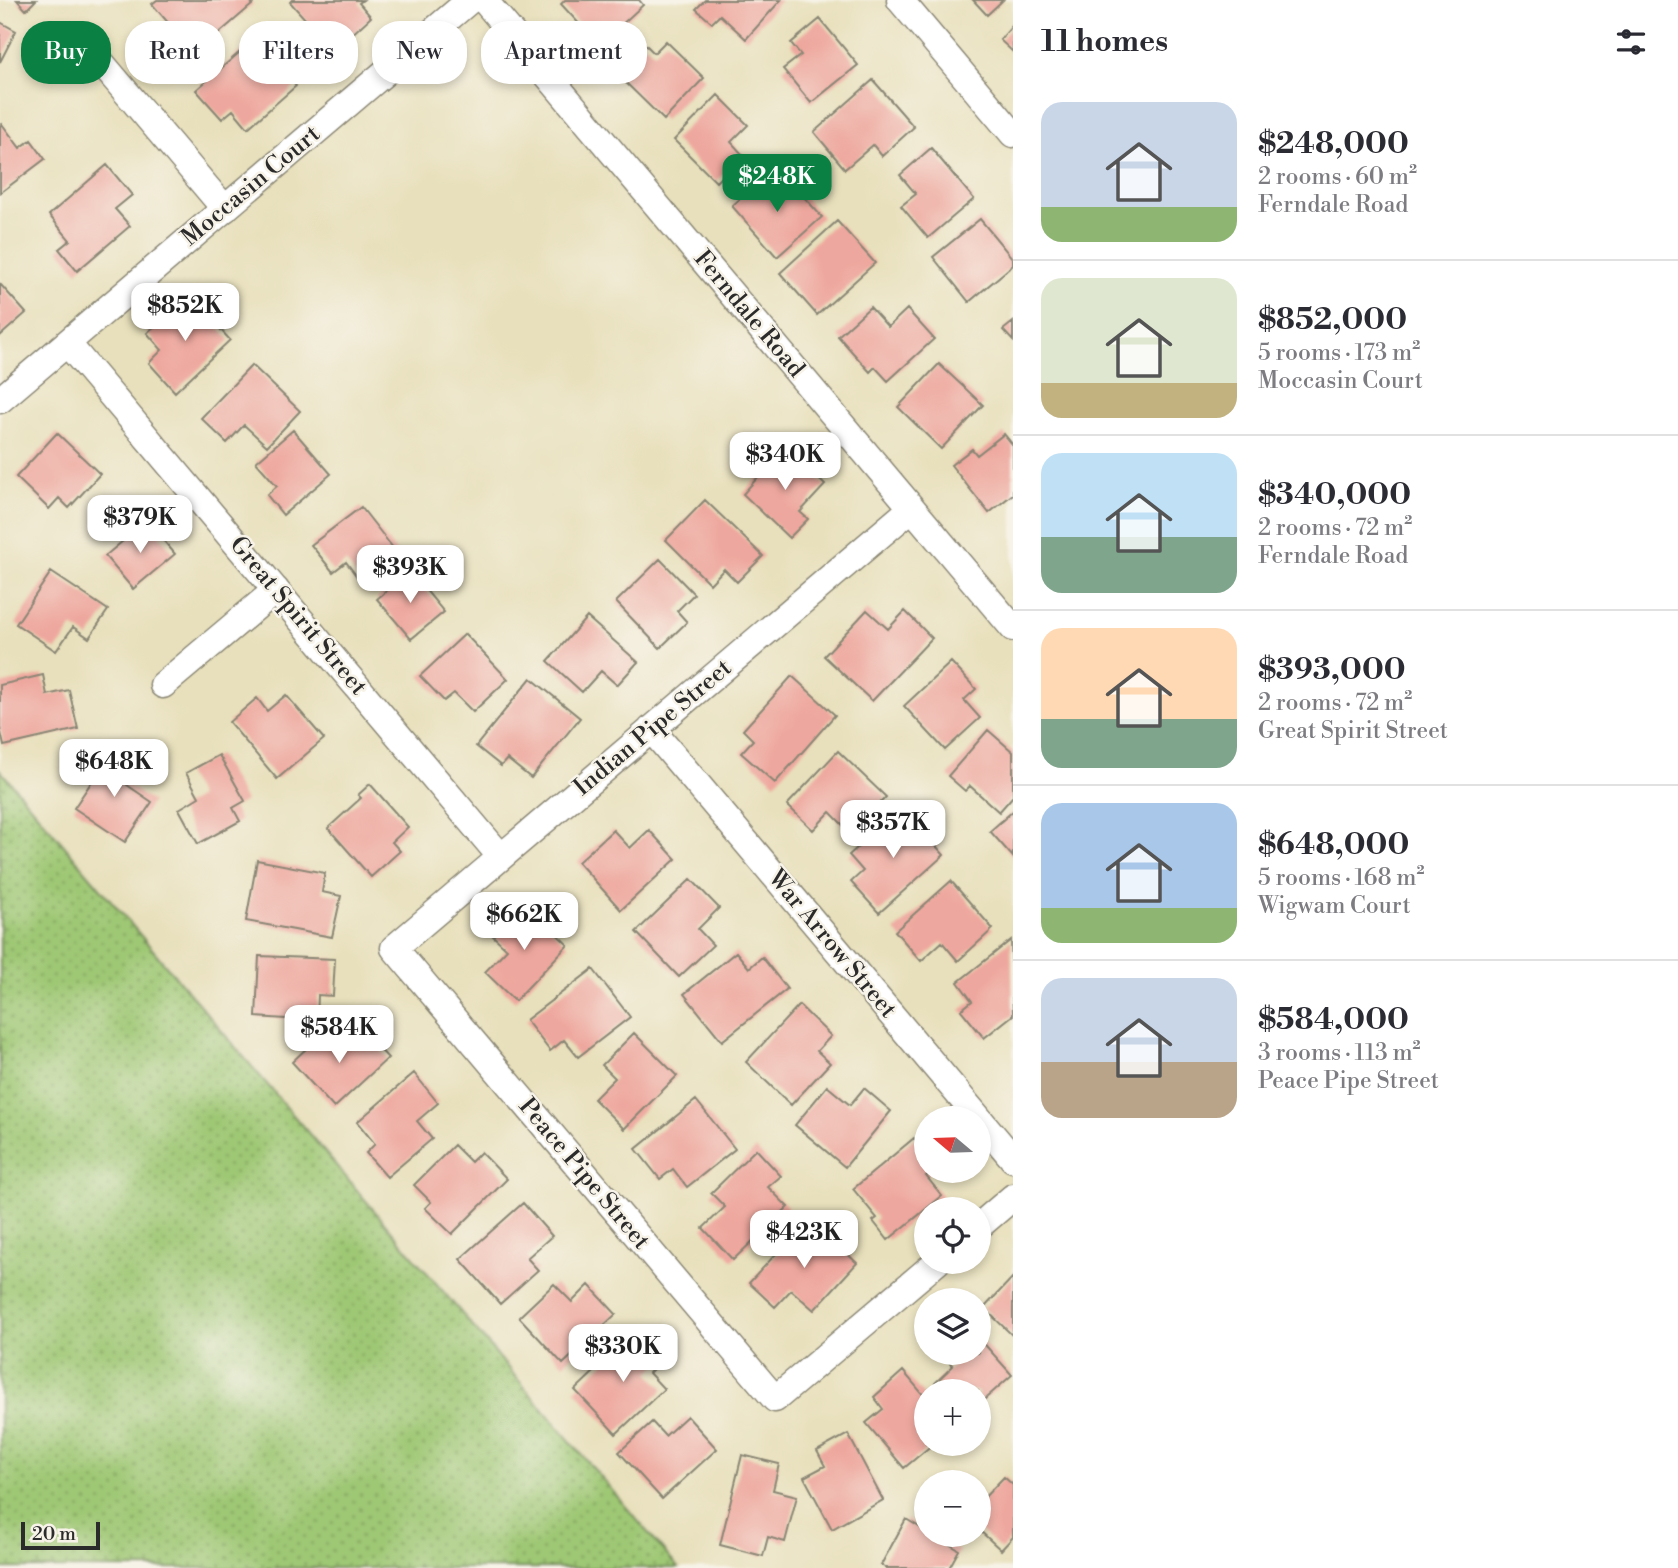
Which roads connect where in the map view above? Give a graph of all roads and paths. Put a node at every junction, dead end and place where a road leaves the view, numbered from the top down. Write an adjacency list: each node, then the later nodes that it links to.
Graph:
1 (470, 0): 6 (street, Moccasin Court)
2 (484, 0): 9 (street, Ferndale Road)
3 (900, 0): 5 (street)
4 (111, 74): 6 (street)
5 (1013, 135)
6 (225, 209): 7 (street, Moccasin Court)
7 (67, 343): 8 (street, Moccasin Court); 10 (street, Great Spirit Street)
8 (0, 400)
9 (912, 508): 11 (street, Ferndale Road); 13 (street, Indian Pipe Street)
10 (276, 590): 12 (street); 14 (street, Great Spirit Street)
11 (1013, 628)
12 (163, 685)
13 (651, 729): 14 (street, Indian Pipe Street); 16 (street, War Arrow Street)
14 (501, 857): 15 (street, Indian Pipe Street)
15 (394, 948): 19 (street, Peace Pipe Street)
16 (1013, 1158)
17 (1013, 1197): 18 (street)
18 (991, 1216)
19 (923, 1274)

